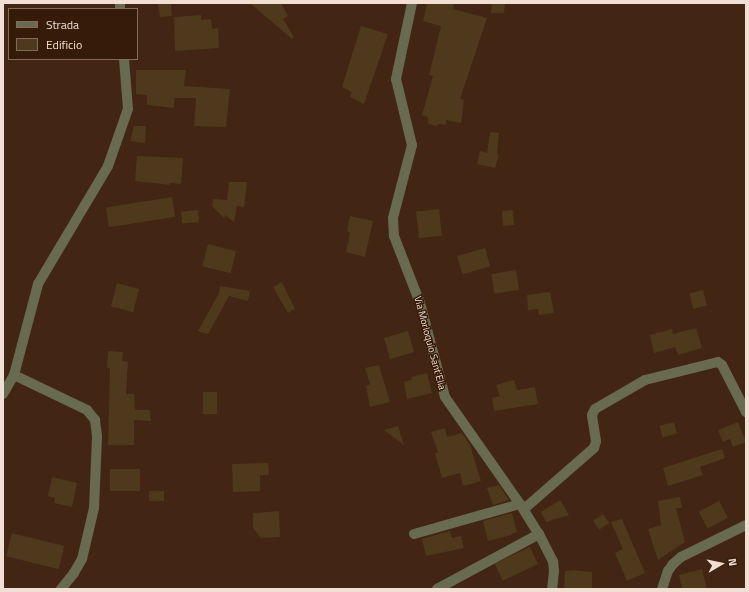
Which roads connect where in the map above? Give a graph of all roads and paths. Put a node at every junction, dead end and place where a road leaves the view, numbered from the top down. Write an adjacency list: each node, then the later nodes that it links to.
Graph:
1 (412, 3): 6 (street, Via Morloquio Sant'Elia)
2 (124, 60): 3 (street)
3 (14, 374): 4 (street); 10 (street)
4 (3, 394)
5 (746, 412): 6 (street)
6 (522, 507): 8 (street); 9 (street, Via Morloquio Sant'Elia)
7 (746, 525): 13 (street)
8 (414, 534)
9 (539, 534): 11 (street); 12 (street, Via Morloquio Sant'Elia)
10 (62, 589)
11 (437, 589)
12 (552, 589)
13 (662, 589)

